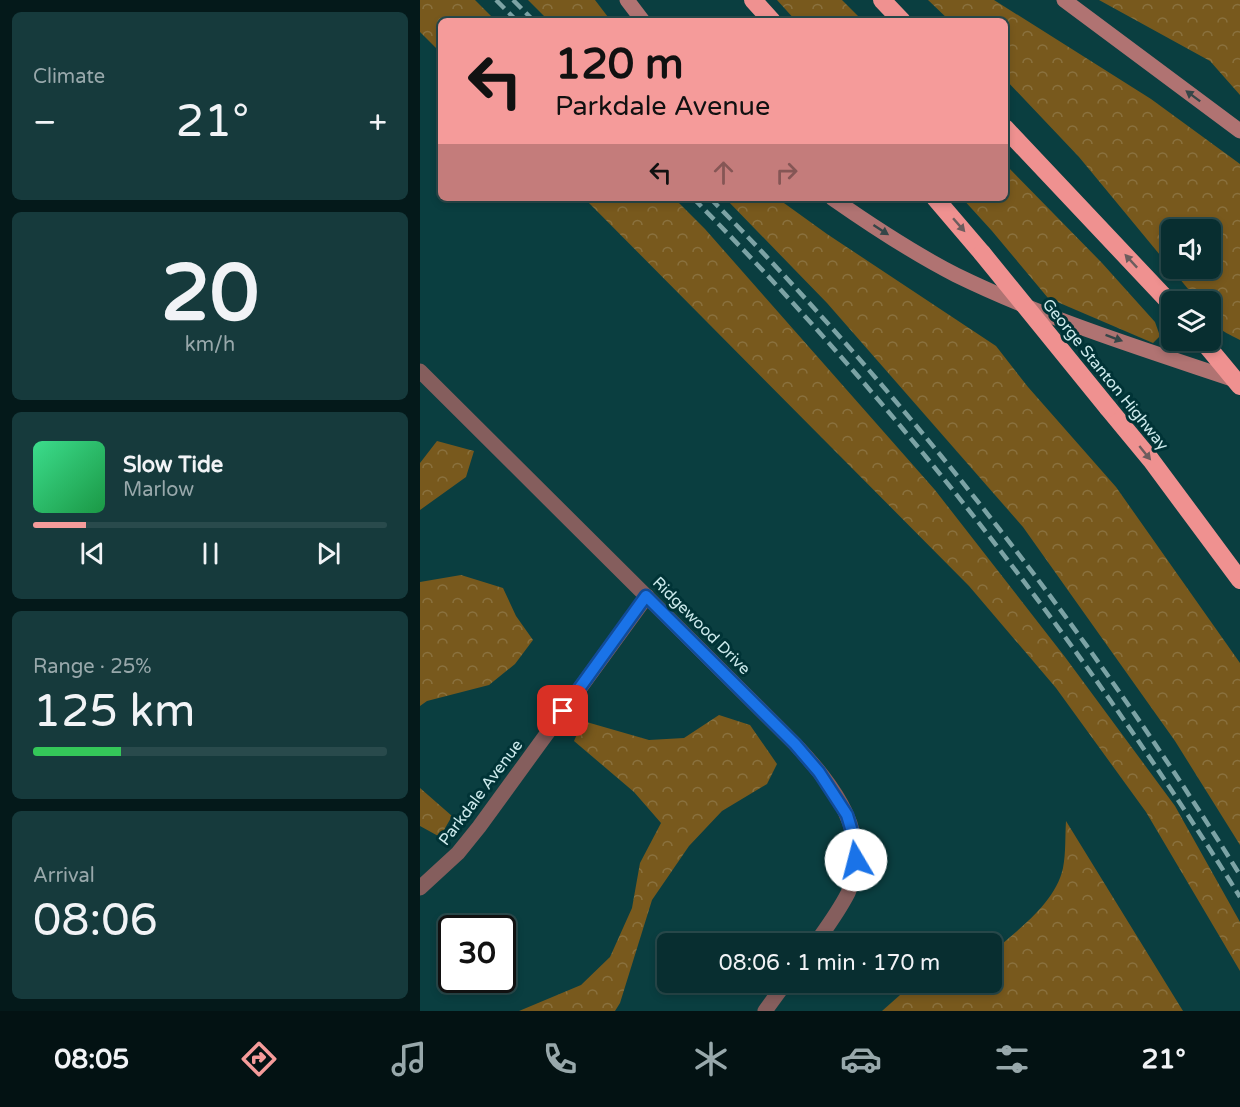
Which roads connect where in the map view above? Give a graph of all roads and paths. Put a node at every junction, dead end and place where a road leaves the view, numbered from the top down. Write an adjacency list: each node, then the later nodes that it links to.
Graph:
1 (627, 0): 5 (main road)
2 (753, 0): 6 (highway)
3 (882, 0): 7 (highway)
4 (1064, 0): 8 (main road, one-way to 4)
5 (642, 18)
6 (769, 18)
7 (899, 18)
8 (1240, 131)
9 (1008, 132): 12 (highway, one-way to 9)
10 (837, 201): 15 (main road, one-way to 15)
11 (938, 201): 16 (highway, George Stanton Highway, one-way to 16, bridge)
12 (1161, 293)
13 (1212, 351): 15 (highway, bridge)
14 (420, 371): 17 (street, Ridgewood Drive)
15 (1240, 384)
16 (1240, 580)
17 (646, 596): 18 (street, Parkdale Avenue); 19 (street, Ridgewood Drive)
18 (420, 888)
19 (822, 933)
20 (778, 993): 21 (street)
21 (765, 1011)

